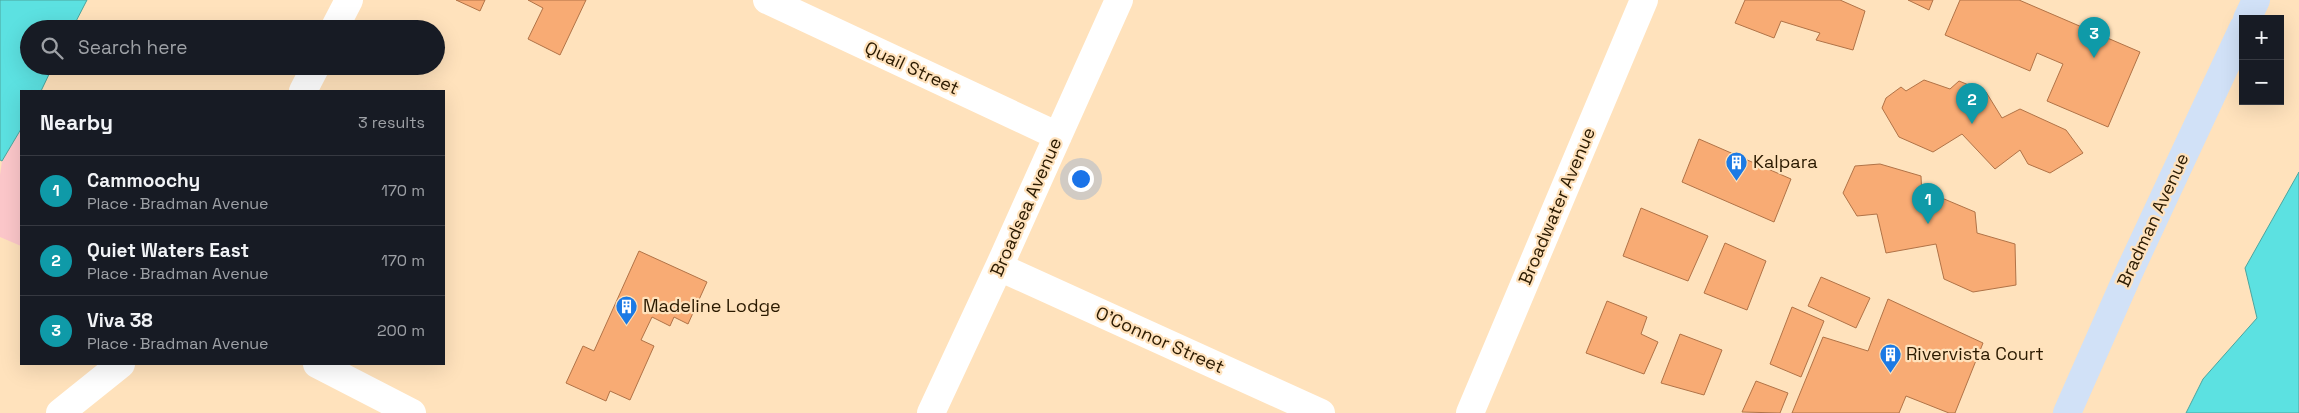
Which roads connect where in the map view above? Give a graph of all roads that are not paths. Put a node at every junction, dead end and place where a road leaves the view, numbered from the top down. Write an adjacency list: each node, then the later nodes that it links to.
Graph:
1 (349, 0): 7 (street)
2 (767, 0): 11 (street, Quail Street)
3 (1119, 0): 11 (street, Broadsea Avenue)
4 (1644, 0): 19 (street, Broadwater Avenue)
5 (2256, 0): 6 (main road)
6 (2249, 15)
7 (339, 20)
8 (2239, 37): 20 (main road, Bradman Avenue)
9 (311, 75): 10 (street)
10 (304, 90)
11 (1058, 136): 12 (street, Broadsea Avenue)
12 (1000, 267): 17 (street, Broadsea Avenue); 18 (street, O'Connor Street)
13 (120, 365): 15 (street)
14 (319, 365): 16 (street)
15 (60, 413)
16 (412, 413)
17 (930, 413)
18 (1321, 413)
19 (1470, 413)
20 (2067, 413)

